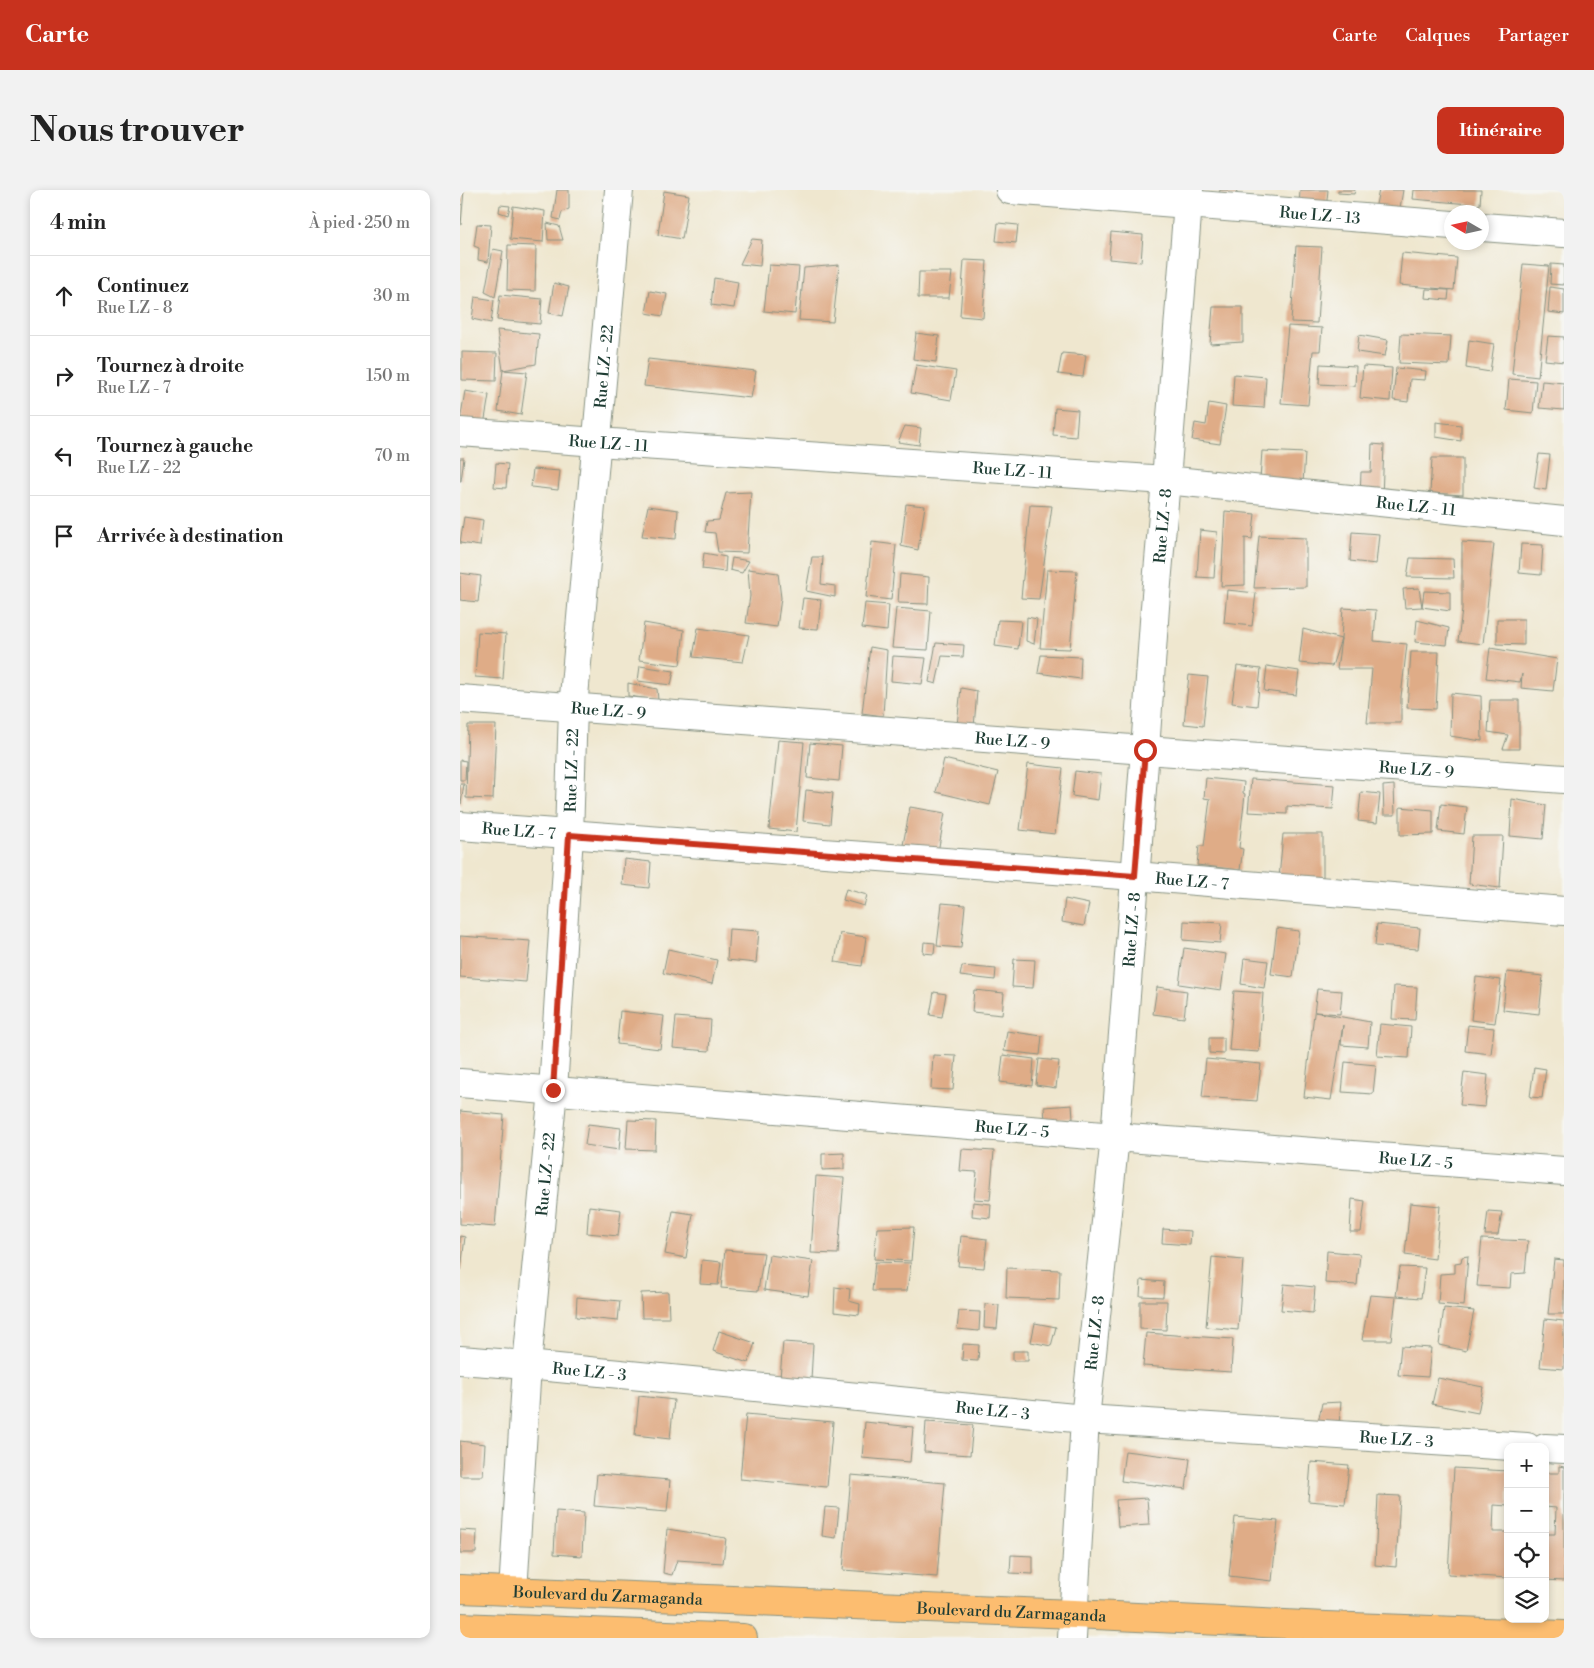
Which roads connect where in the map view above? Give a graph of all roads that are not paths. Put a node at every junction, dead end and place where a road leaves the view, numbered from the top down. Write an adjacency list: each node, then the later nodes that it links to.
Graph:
1 (619, 190): 8 (street, Rue LZ - 22)
2 (1010, 190): 3 (street, Rue LZ - 13)
3 (1188, 197): 4 (street, Rue LZ - 13); 9 (street, Rue LZ - 8)
4 (1444, 224)
5 (1489, 228): 6 (street)
6 (1564, 233)
7 (460, 432): 8 (street, Rue LZ - 11)
8 (597, 442): 9 (street, Rue LZ - 11); 12 (street, Rue LZ - 22)
9 (1166, 480): 10 (street, Rue LZ - 11); 13 (street, Rue LZ - 8)
10 (1564, 521)
11 (460, 699): 12 (street, Rue LZ - 9)
12 (573, 708): 13 (street, Rue LZ - 9); 16 (street, Rue LZ - 22)
13 (1145, 750): 14 (street, Rue LZ - 9); 17 (street, Rue LZ - 8)
14 (1564, 779)
15 (460, 826): 16 (street, Rue LZ - 7)
16 (569, 835): 17 (street, Rue LZ - 7); 20 (street, Rue LZ - 22)
17 (1135, 876): 18 (street, Rue LZ - 7); 21 (street, Rue LZ - 8)
18 (1564, 912)
19 (460, 1083): 20 (street, Rue LZ - 5)
20 (553, 1090): 21 (street, Rue LZ - 5); 24 (street, Rue LZ - 22)
21 (1115, 1137): 22 (street, Rue LZ - 5); 25 (street, Rue LZ - 8)
22 (1564, 1170)
23 (460, 1360): 24 (street, Rue LZ - 3)
24 (527, 1365): 25 (street, Rue LZ - 3); 30 (street, Rue LZ - 22)
25 (1085, 1419): 26 (street, Rue LZ - 3); 32 (street, Rue LZ - 8)
26 (1504, 1446)
27 (1549, 1448): 28 (street)
28 (1564, 1449)
29 (460, 1589): 30 (main road, Boulevard du Zarmaganda)
30 (513, 1592): 32 (main road, Boulevard du Zarmaganda)
31 (460, 1626): 34 (main road)
32 (1073, 1626): 33 (main road, Boulevard du Zarmaganda)
33 (1564, 1635)
34 (700, 1637): 35 (main road)
35 (743, 1638)

